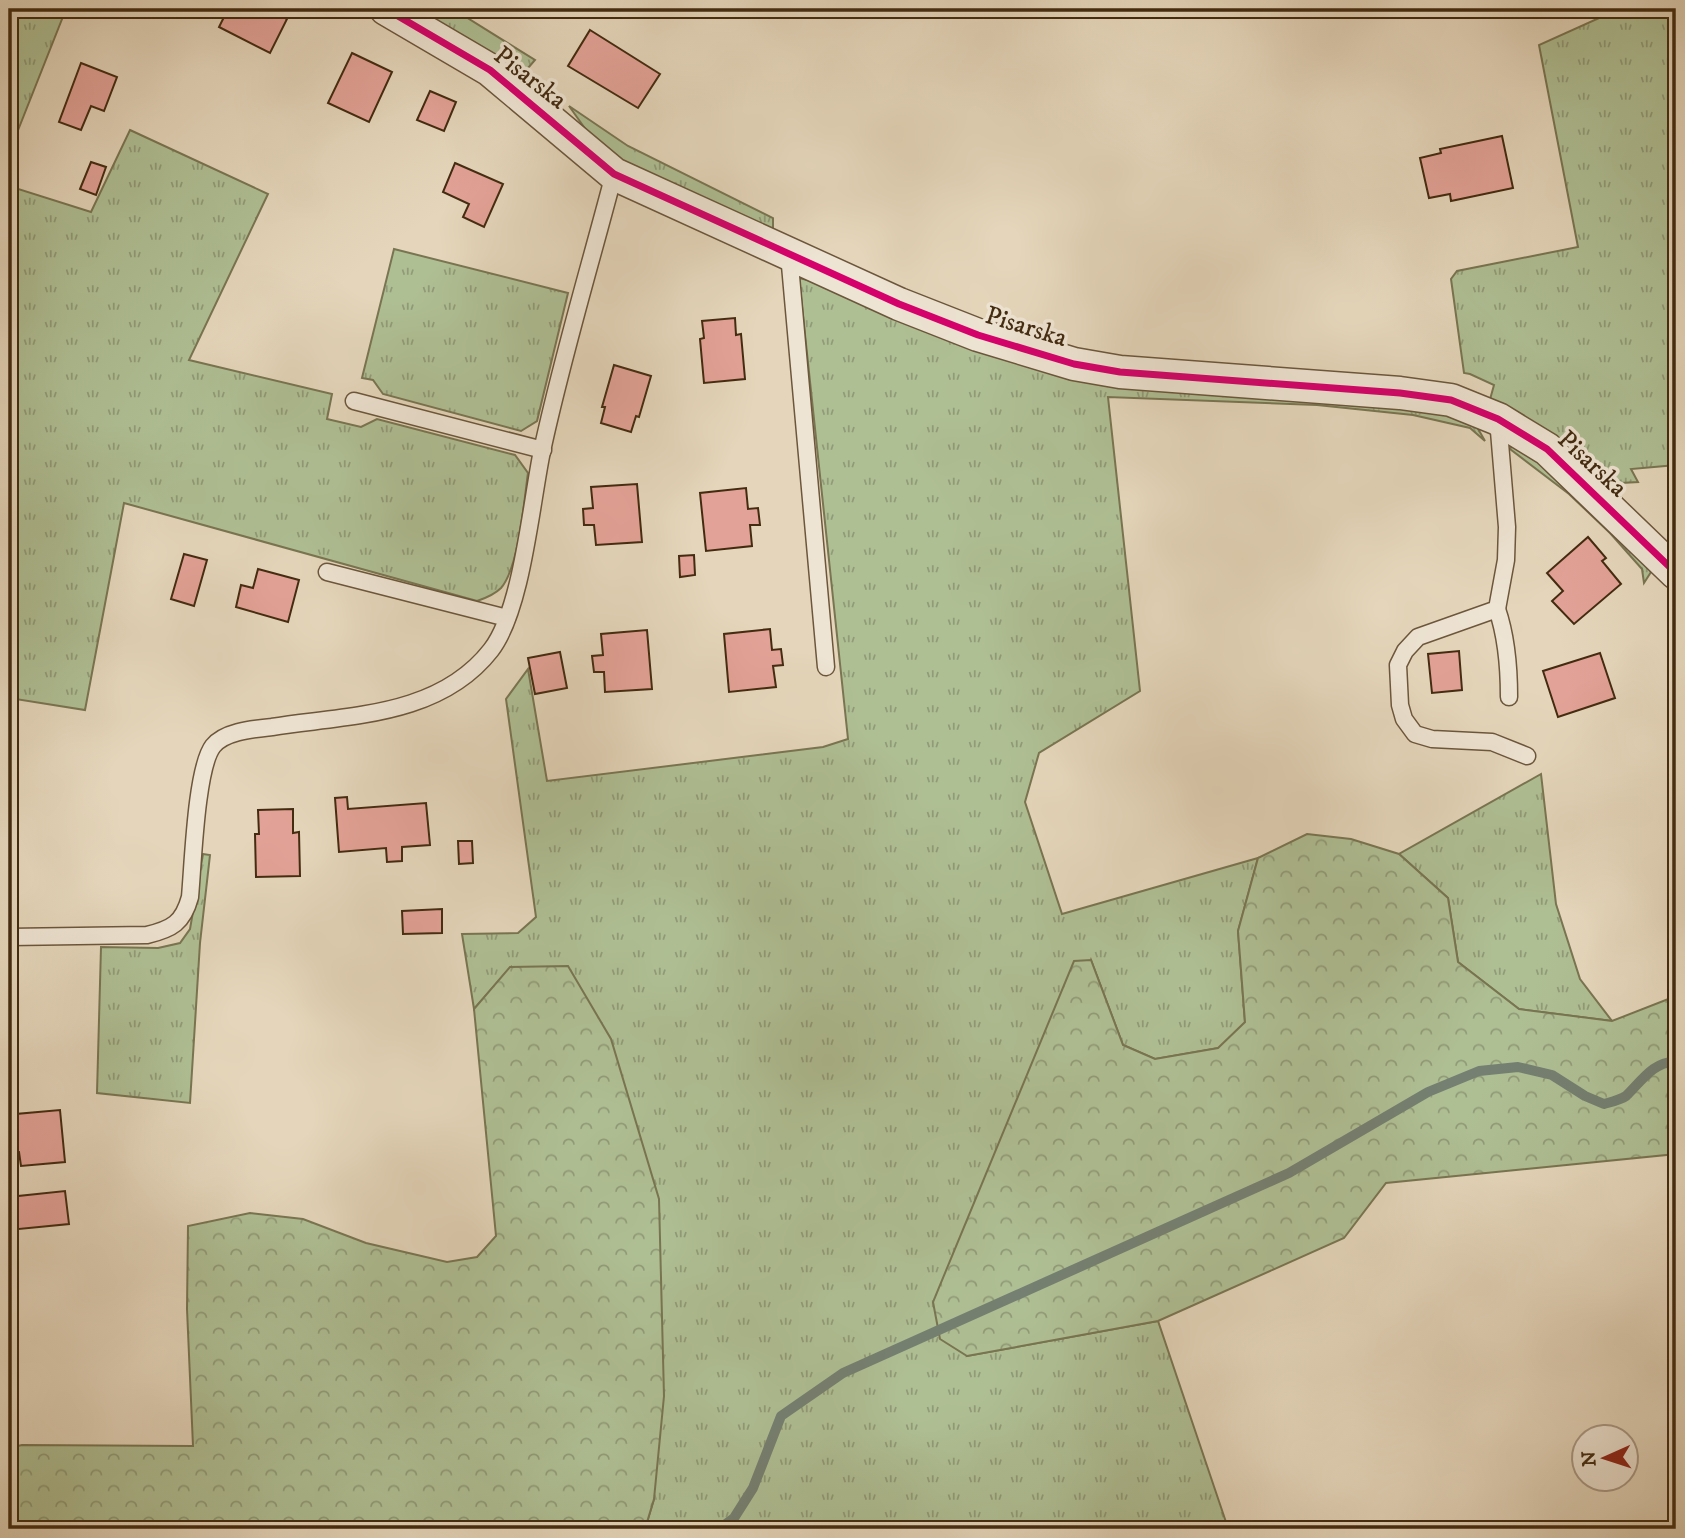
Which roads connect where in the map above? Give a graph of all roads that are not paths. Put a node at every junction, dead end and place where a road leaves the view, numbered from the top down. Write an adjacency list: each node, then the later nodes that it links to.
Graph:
1 (386, 9): 2 (street, Pisarska)
2 (614, 174): 3 (street, Pisarska); 6 (lane)
3 (789, 254): 5 (street, Pisarska); 11 (lane)
4 (354, 401): 6 (lane)
5 (1498, 419): 8 (street, Pisarska); 9 (lane)
6 (543, 450): 10 (lane)
7 (327, 572): 10 (lane)
8 (1676, 573)
9 (1497, 609): 12 (lane); 13 (lane)
10 (507, 618): 14 (lane)
11 (826, 667)
12 (1509, 697)
13 (1527, 756)
14 (9, 937)

